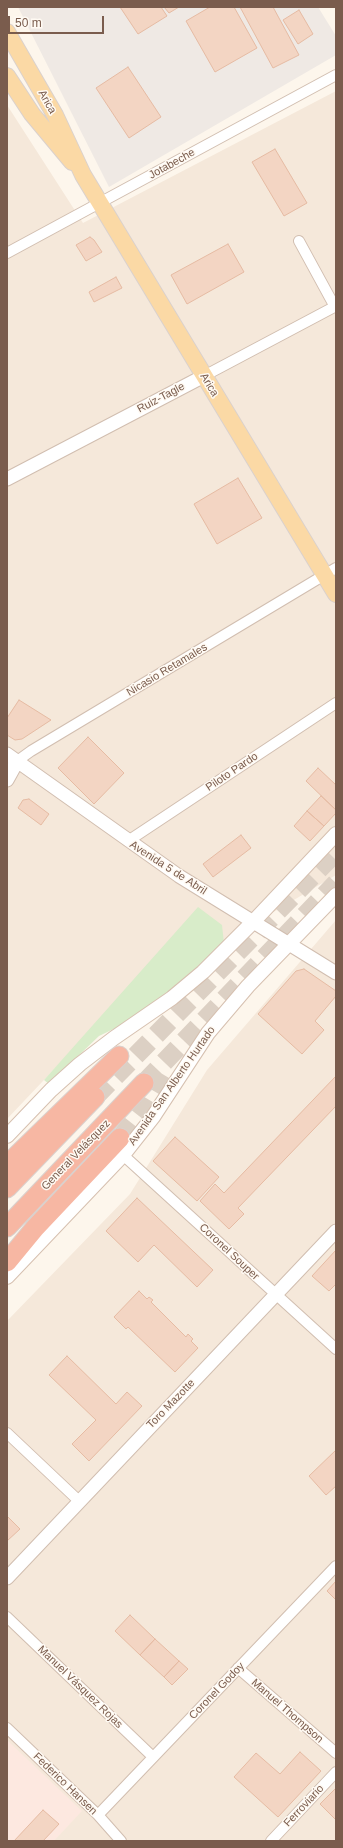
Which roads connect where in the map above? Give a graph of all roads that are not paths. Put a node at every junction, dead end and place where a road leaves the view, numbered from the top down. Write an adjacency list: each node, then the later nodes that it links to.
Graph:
1 (7, 32): 4 (main road, Arica)
2 (336, 75): 5 (street, Jotabeche)
3 (7, 76): 4 (main road, Arica)
4 (83, 175): 5 (main road, Arica)
5 (100, 203): 7 (street, Jotabeche); 9 (main road, Arica)
6 (299, 241): 8 (street)
7 (7, 253)
8 (335, 306): 9 (street, Ruiz-Tagle)
9 (204, 376): 10 (street, Ruiz-Tagle); 11 (main road, Arica)
10 (7, 479)
11 (330, 572): 12 (main road, Arica); 14 (street, Nicasio Retamales)
12 (336, 594)
13 (336, 703): 17 (street, Piloto Pardo)
14 (10, 761): 15 (street, Nicasio Retamales); 17 (street, Avenida 5 de Abril)
15 (7, 780)
16 (336, 834): 19 (main road)
17 (128, 841): 19 (street, Avenida 5 de Abril)
18 (336, 894): 20 (main road, Avenida San Alberto Hurtado)
19 (253, 922): 20 (street, Avenida 5 de Abril); 25 (main road)
20 (289, 944): 21 (street, Avenida 5 de Abril); 26 (main road, Avenida San Alberto Hurtado)
21 (336, 973)
22 (119, 1056): 27 (highway)
23 (144, 1083): 29 (highway, General Velásquez)
24 (96, 1097): 28 (highway)
25 (7, 1136)
26 (121, 1146): 31 (highway); 32 (main road, Avenida San Alberto Hurtado); 33 (street, Coronel Souper)
27 (7, 1165)
28 (7, 1188)
29 (7, 1228)
30 (336, 1231): 33 (street, Toro Mazotte)
31 (7, 1262)
32 (7, 1276)
33 (276, 1295): 34 (street, Coronel Souper); 36 (street, Toro Mazotte)
34 (336, 1349)
35 (7, 1433): 36 (street)
36 (79, 1501): 38 (street, Toro Mazotte)
37 (336, 1566): 40 (street, Coronel Godoy)
38 (7, 1578)
39 (7, 1617): 43 (street, Manuel Vásquez Rojas)
40 (238, 1668): 42 (street, Manuel Thompson); 43 (street, Coronel Godoy)
41 (7, 1728): 45 (street, Federico Hansen)
42 (336, 1754)
43 (153, 1757): 45 (street, Coronel Godoy)
44 (336, 1772): 47 (street, Ferroviario)
45 (98, 1815): 46 (street, Federico Hansen)
46 (121, 1841)
47 (272, 1841)

